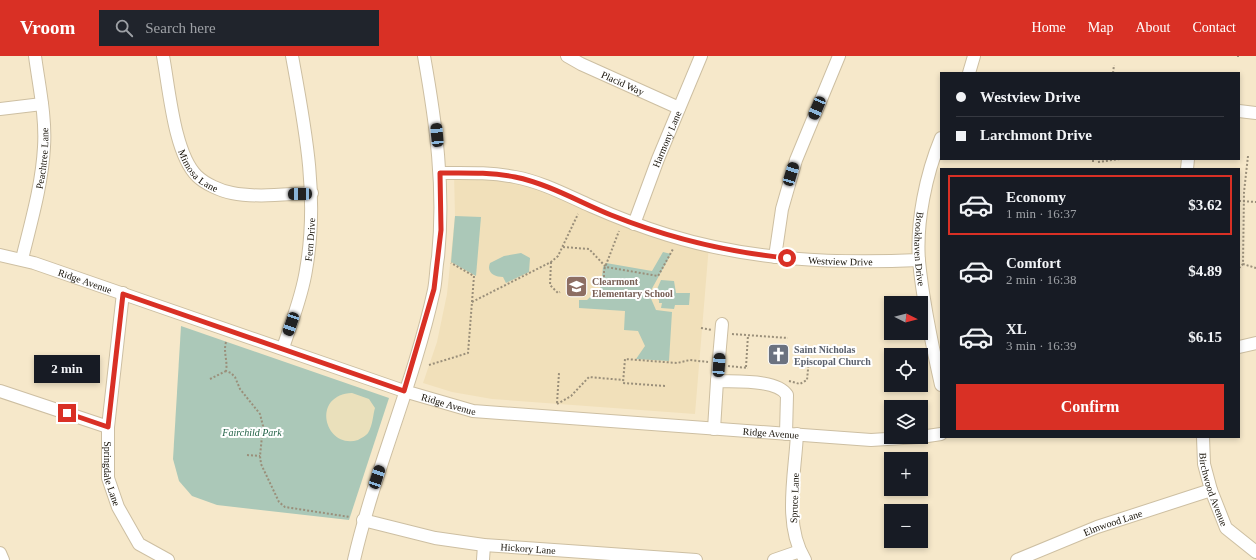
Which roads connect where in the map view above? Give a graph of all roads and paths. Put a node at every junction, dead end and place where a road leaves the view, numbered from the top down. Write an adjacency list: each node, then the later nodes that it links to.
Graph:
1 (35, 56): 12 (street, Peachtree Lane)
2 (163, 56): 22 (street, Mimosa Lane)
3 (292, 56): 22 (street, Fern Drive)
4 (424, 56): 21 (street)
5 (567, 56): 13 (street, Placid Way)
6 (702, 56): 13 (street, Harmony Lane)
7 (839, 56): 32 (street)
8 (974, 56): 10 (street)
9 (1114, 65): 11 (path)
10 (969, 72)
11 (1113, 72)
12 (42, 104): 14 (street); 33 (street, Peachtree Lane)
13 (679, 108): 27 (street, Harmony Lane)
14 (0, 109)
15 (1240, 111): 16 (street)
16 (1256, 112)
17 (940, 141): 34 (street, Brookhaven Drive)
18 (1248, 156): 24 (path)
19 (1113, 160): 20 (path)
20 (1098, 162)
21 (440, 173): 27 (street, Westview Drive); 64 (street)
22 (312, 193): 52 (street, Fern Drive)
23 (1240, 201): 24 (path)
24 (1245, 201): 25 (path); 37 (path)
25 (1256, 202)
26 (578, 214): 29 (path)
27 (634, 224): 32 (street, Westview Drive)
28 (619, 231): 38 (path)
29 (562, 247): 35 (path); 38 (path)
30 (673, 249): 38 (path)
31 (0, 255): 33 (street, Ridge Avenue)
32 (775, 257): 34 (street, Westview Drive)
33 (22, 259): 43 (street, Ridge Avenue)
34 (919, 260): 62 (street, Brookhaven Drive)
35 (551, 262): 42 (path); 44 (path)
36 (451, 263): 44 (path)
37 (1244, 264): 39 (path); 40 (path)
38 (606, 267): 41 (path)
39 (1240, 267)
40 (1256, 268)
41 (601, 278)
42 (560, 292)
43 (123, 294): 52 (street, Ridge Avenue); 66 (street, Springdale Lane)
44 (472, 302): 54 (path)
45 (701, 328): 46 (path)
46 (721, 329): 47 (path); 55 (street)
47 (748, 335): 48 (path); 55 (path)
48 (788, 338)
49 (226, 342): 56 (path)
50 (1256, 343): 51 (street)
51 (1240, 346)
52 (283, 348): 64 (street, Ridge Avenue)
53 (809, 359): 59 (path)
54 (429, 365)
55 (719, 365): 60 (path); 61 (street)
56 (226, 371): 58 (path); 74 (path)
57 (559, 373): 60 (path)
58 (210, 379)
59 (784, 379)
60 (624, 380): 63 (path)
61 (717, 381): 67 (street); 68 (street, Spruce Lane)
62 (940, 381)
63 (665, 386)
64 (404, 391): 67 (street, Ridge Avenue); 77 (street)
65 (0, 392): 66 (street)
66 (108, 427): 83 (street, Springdale Lane)
67 (714, 429): 68 (street, Ridge Avenue)
68 (792, 434): 72 (street, Ridge Avenue); 81 (street, Spruce Lane)
69 (940, 434): 70 (street, Ridge Avenue)
70 (928, 436)
71 (1203, 438): 75 (street, Birchwood Avenue)
72 (884, 439)
73 (247, 455): 74 (path)
74 (260, 456): 76 (path)
75 (1210, 490): 79 (street, Birchwood Avenue); 88 (street, Elmwood Lane)
76 (350, 517)
77 (363, 520): 78 (street, Hickory Lane); 84 (street)
78 (484, 545): 85 (street); 86 (street, Hickory Lane)
79 (1256, 552)
80 (0, 553): 82 (street)
81 (802, 556): 87 (street)
82 (3, 560)
83 (168, 560)
84 (354, 560)
85 (483, 560)
86 (696, 560)
87 (774, 560)
88 (1017, 560)

